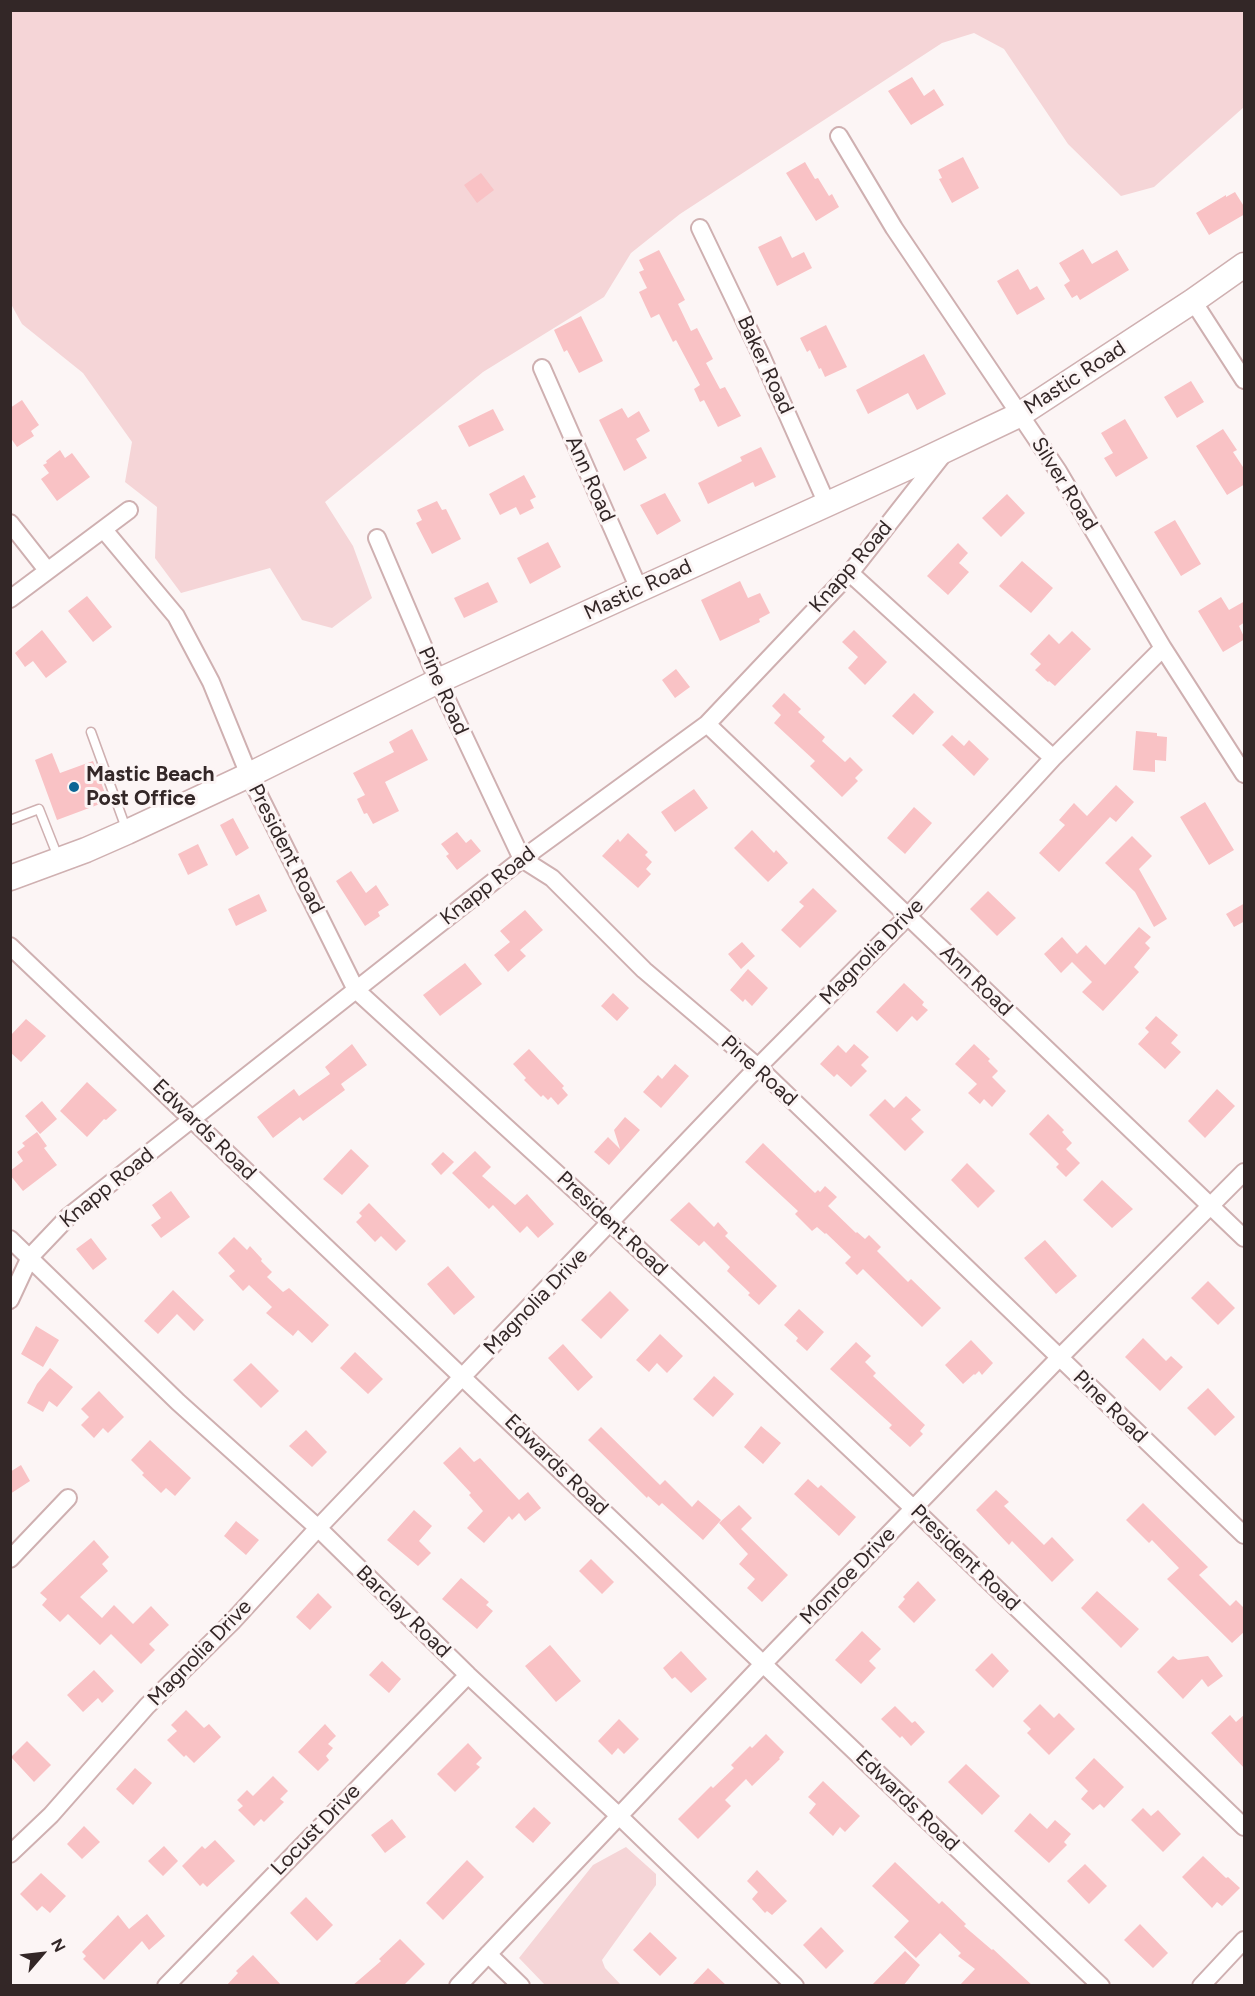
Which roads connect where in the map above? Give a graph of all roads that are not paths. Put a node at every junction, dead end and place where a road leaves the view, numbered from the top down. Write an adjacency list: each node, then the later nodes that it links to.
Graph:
1 (839, 136): 7 (street, Silver Road)
2 (700, 228): 9 (street, Baker Road)
3 (1245, 265): 4 (main road, Mastic Road)
4 (1193, 301): 6 (street); 7 (main road, Mastic Road)
5 (542, 369): 16 (street, Ann Road)
6 (1245, 380)
7 (1019, 414): 8 (main road, Mastic Road); 18 (street, Silver Road)
8 (947, 450): 9 (main road, Mastic Road); 15 (street, Knapp Road)
9 (827, 504): 16 (main road, Mastic Road)
10 (129, 510): 12 (street)
11 (10, 523): 14 (street)
12 (104, 530): 14 (street); 24 (street, President Road)
13 (377, 538): 19 (street, Pine Road)
14 (47, 570): 17 (street)
15 (850, 573): 20 (street, Knapp Road); 22 (street)
16 (639, 589): 19 (main road, Mastic Road)
17 (10, 599)
18 (1163, 648): 22 (street, Magnolia Drive); 23 (street, Silver Road)
19 (438, 681): 24 (main road, Mastic Road); 27 (street, Pine Road)
20 (707, 724): 27 (street, Knapp Road); 30 (street, Ann Road)
21 (91, 732): 26 (lane)
22 (1053, 758): 30 (street, Magnolia Drive)
23 (1245, 774)
24 (249, 775): 26 (main road, Mastic Road); 32 (street, President Road)
25 (10, 820): 28 (lane)
26 (127, 831): 28 (main road, Mastic Road)
27 (522, 859): 32 (street, Knapp Road); 33 (street, Pine Road)
28 (59, 860): 29 (main road, Mastic Road)
29 (10, 878)
30 (908, 916): 33 (street, Magnolia Drive); 36 (street, Ann Road)
31 (10, 946): 34 (street, Edwards Road)
32 (356, 990): 34 (street, Knapp Road); 37 (street, President Road)
33 (758, 1067): 37 (street, Magnolia Drive); 42 (street, Pine Road)
34 (193, 1120): 40 (street, Knapp Road); 43 (street, Edwards Road)
35 (1245, 1172): 36 (street, Monroe Drive)
36 (1212, 1207): 38 (street, Ann Road); 42 (street, Monroe Drive)
37 (611, 1223): 43 (street, Magnolia Drive); 45 (street, President Road)
38 (1245, 1238)
39 (10, 1239): 40 (street, Barclay Road)
40 (30, 1257): 41 (street, Knapp Road); 46 (street, Barclay Road)
41 (10, 1300)
42 (1059, 1358): 45 (street, Monroe Drive); 47 (street, Pine Road)
43 (464, 1377): 46 (street, Magnolia Drive); 49 (street, Edwards Road)
44 (68, 1498): 48 (street)
45 (914, 1509): 49 (street, Monroe Drive); 52 (street, President Road)
46 (318, 1528): 50 (street, Barclay Road); 53 (street, Magnolia Drive)
47 (1245, 1535)
48 (10, 1559)
49 (763, 1664): 51 (street, Monroe Drive); 60 (street, Edwards Road)
50 (468, 1675): 51 (street, Barclay Road); 56 (street, Locust Drive)
51 (618, 1815): 55 (street, Monroe Drive); 59 (street, Barclay Road)
52 (1245, 1827)
53 (10, 1854)
54 (1245, 1940): 61 (street)
55 (488, 1954): 57 (street, Monroe Drive); 58 (street)
56 (166, 1986)
57 (458, 1986)
58 (521, 1986)
59 (795, 1986)
60 (1101, 1986)
61 (1201, 1986)

